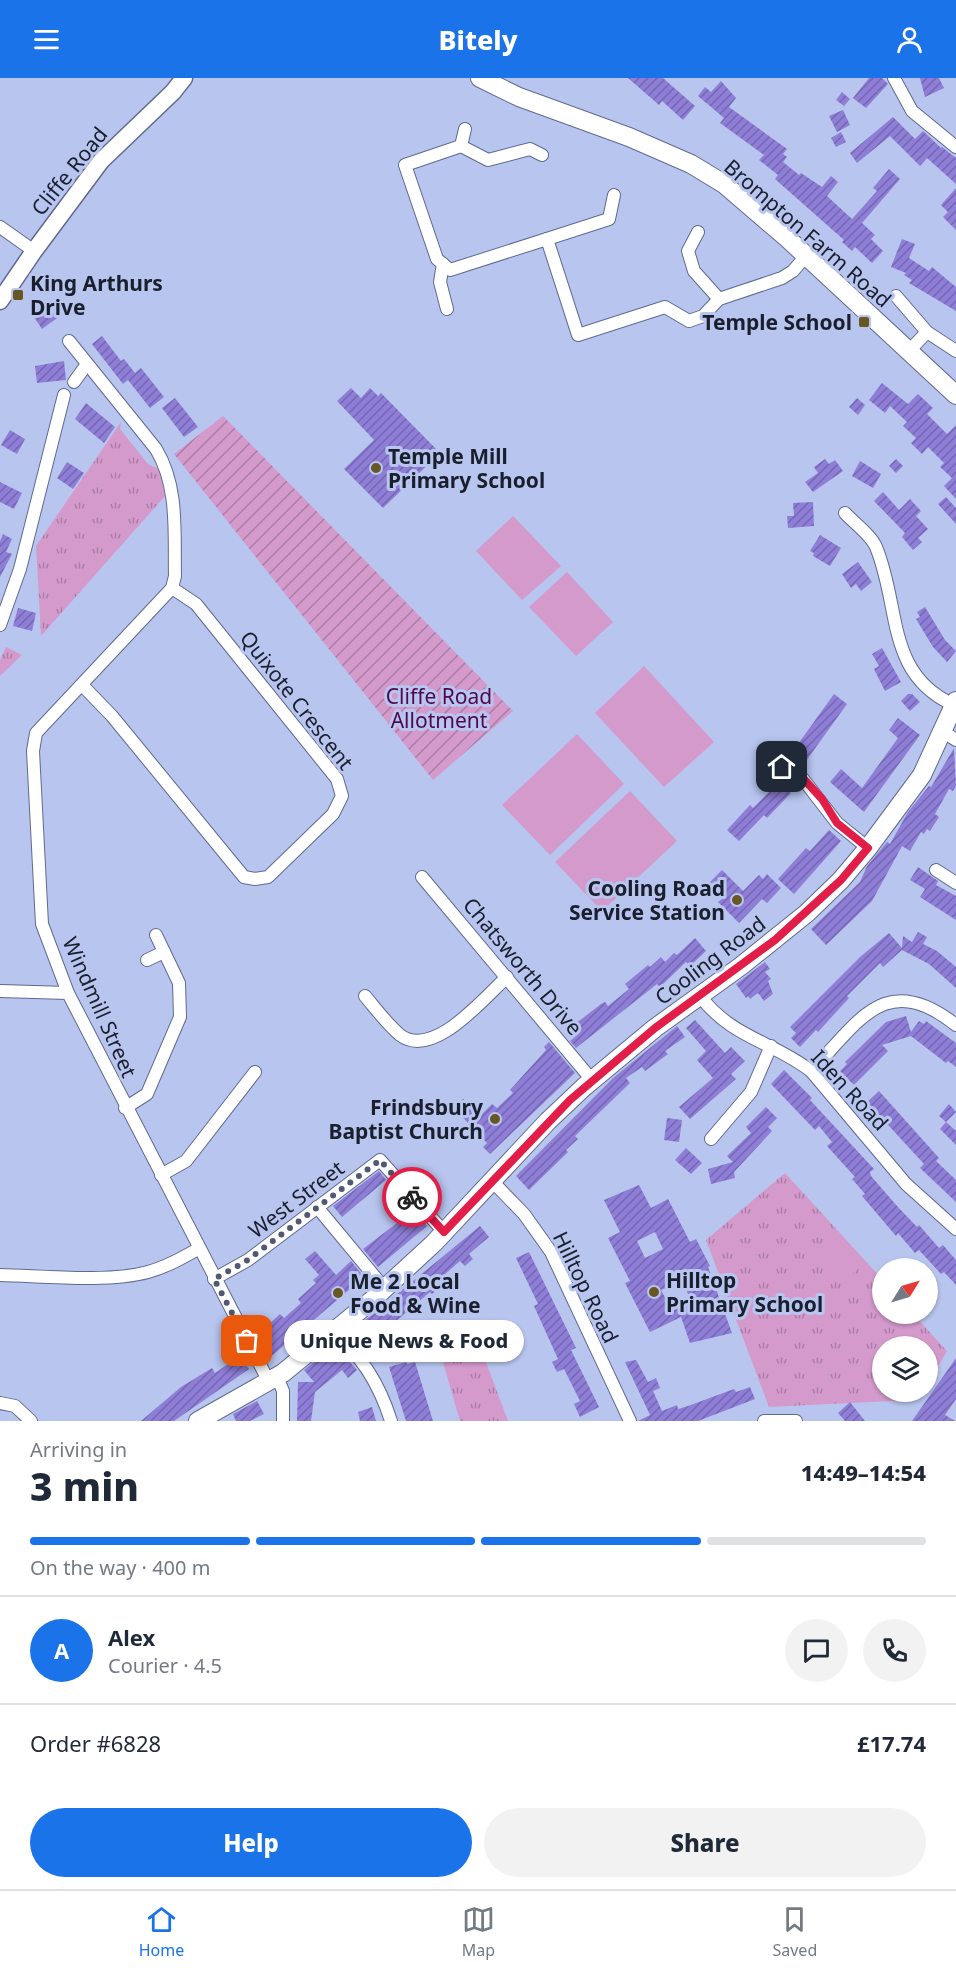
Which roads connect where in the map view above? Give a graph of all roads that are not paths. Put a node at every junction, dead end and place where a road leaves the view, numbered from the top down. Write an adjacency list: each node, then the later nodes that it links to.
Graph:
1 (184, 78): 12 (street, Cliffe Road)
2 (480, 78): 13 (main road, Brompton Farm Road)
3 (894, 78): 6 (street)
4 (465, 129): 5 (street)
5 (461, 146): 7 (street); 14 (street)
6 (956, 147)
7 (542, 155)
8 (614, 195): 11 (street)
9 (0, 227): 12 (street)
10 (698, 232): 16 (street)
11 (548, 239): 14 (street); 16 (street)
12 (34, 251): 17 (street, Cliffe Road)
13 (805, 256): 16 (street); 21 (main road, Brompton Farm Road)
14 (443, 264): 18 (street)
15 (896, 296): 19 (street)
16 (719, 298)
17 (0, 301)
18 (447, 309)
19 (927, 332): 21 (street); 22 (street)
20 (69, 341): 23 (street)
21 (909, 351): 26 (main road, Brompton Farm Road)
22 (956, 351)
23 (87, 364): 24 (street); 28 (street)
24 (74, 382)
25 (64, 395): 29 (street)
26 (956, 395)
27 (845, 513): 31 (street)
28 (172, 588): 30 (street, Windmill Street); 30 (street, Quixote Crescent)
29 (0, 625)
30 (83, 686): 43 (street, Windmill Street)
31 (955, 703): 32 (main road, Cooling Road)
32 (949, 735): 34 (main road, Cooling Road)
33 (765, 757): 34 (street)
34 (868, 848): 45 (main road, Cooling Road)
35 (936, 870): 37 (street)
36 (422, 877): 41 (street, Chatsworth Drive)
37 (956, 883)
38 (156, 935): 39 (street)
39 (164, 952): 40 (street); 51 (street)
40 (147, 960)
41 (507, 977): 44 (street); 50 (street, Chatsworth Drive)
42 (0, 991): 43 (street)
43 (68, 993): 51 (street, Windmill Street)
44 (365, 996)
45 (700, 996): 47 (street, Iden Road); 50 (main road, Cooling Road)
46 (956, 1024): 48 (street)
47 (771, 1046): 48 (street, Iden Road); 52 (street)
48 (811, 1071): 57 (street, Iden Road)
49 (255, 1072): 53 (street)
50 (592, 1080): 54 (main road, Cooling Road)
51 (125, 1108): 53 (street, Windmill Street)
52 (711, 1139)
53 (161, 1175): 58 (street, Windmill Street)
54 (492, 1180): 56 (main road, Cooling Road); 69 (street, Hilltop Road)
55 (317, 1207): 56 (street, West Street); 60 (street, West Street); 61 (street)
56 (448, 1228): 61 (main road, Cooling Road)
57 (956, 1229)
58 (198, 1249): 59 (street); 60 (street, Windmill Street)
59 (0, 1275)
60 (214, 1279): 63 (street, Windmill Street)
61 (385, 1289): 62 (main road, Cooling Road)
62 (336, 1330): 63 (main road, Cooling Road); 68 (street)
63 (273, 1379): 66 (main road, Cooling Road); 67 (street, Windmill Street)
64 (0, 1403): 65 (street)
65 (31, 1421)
66 (198, 1421)
67 (283, 1421)
68 (391, 1421)
69 (630, 1421)
70 (764, 1421): 71 (street)
71 (796, 1421)

